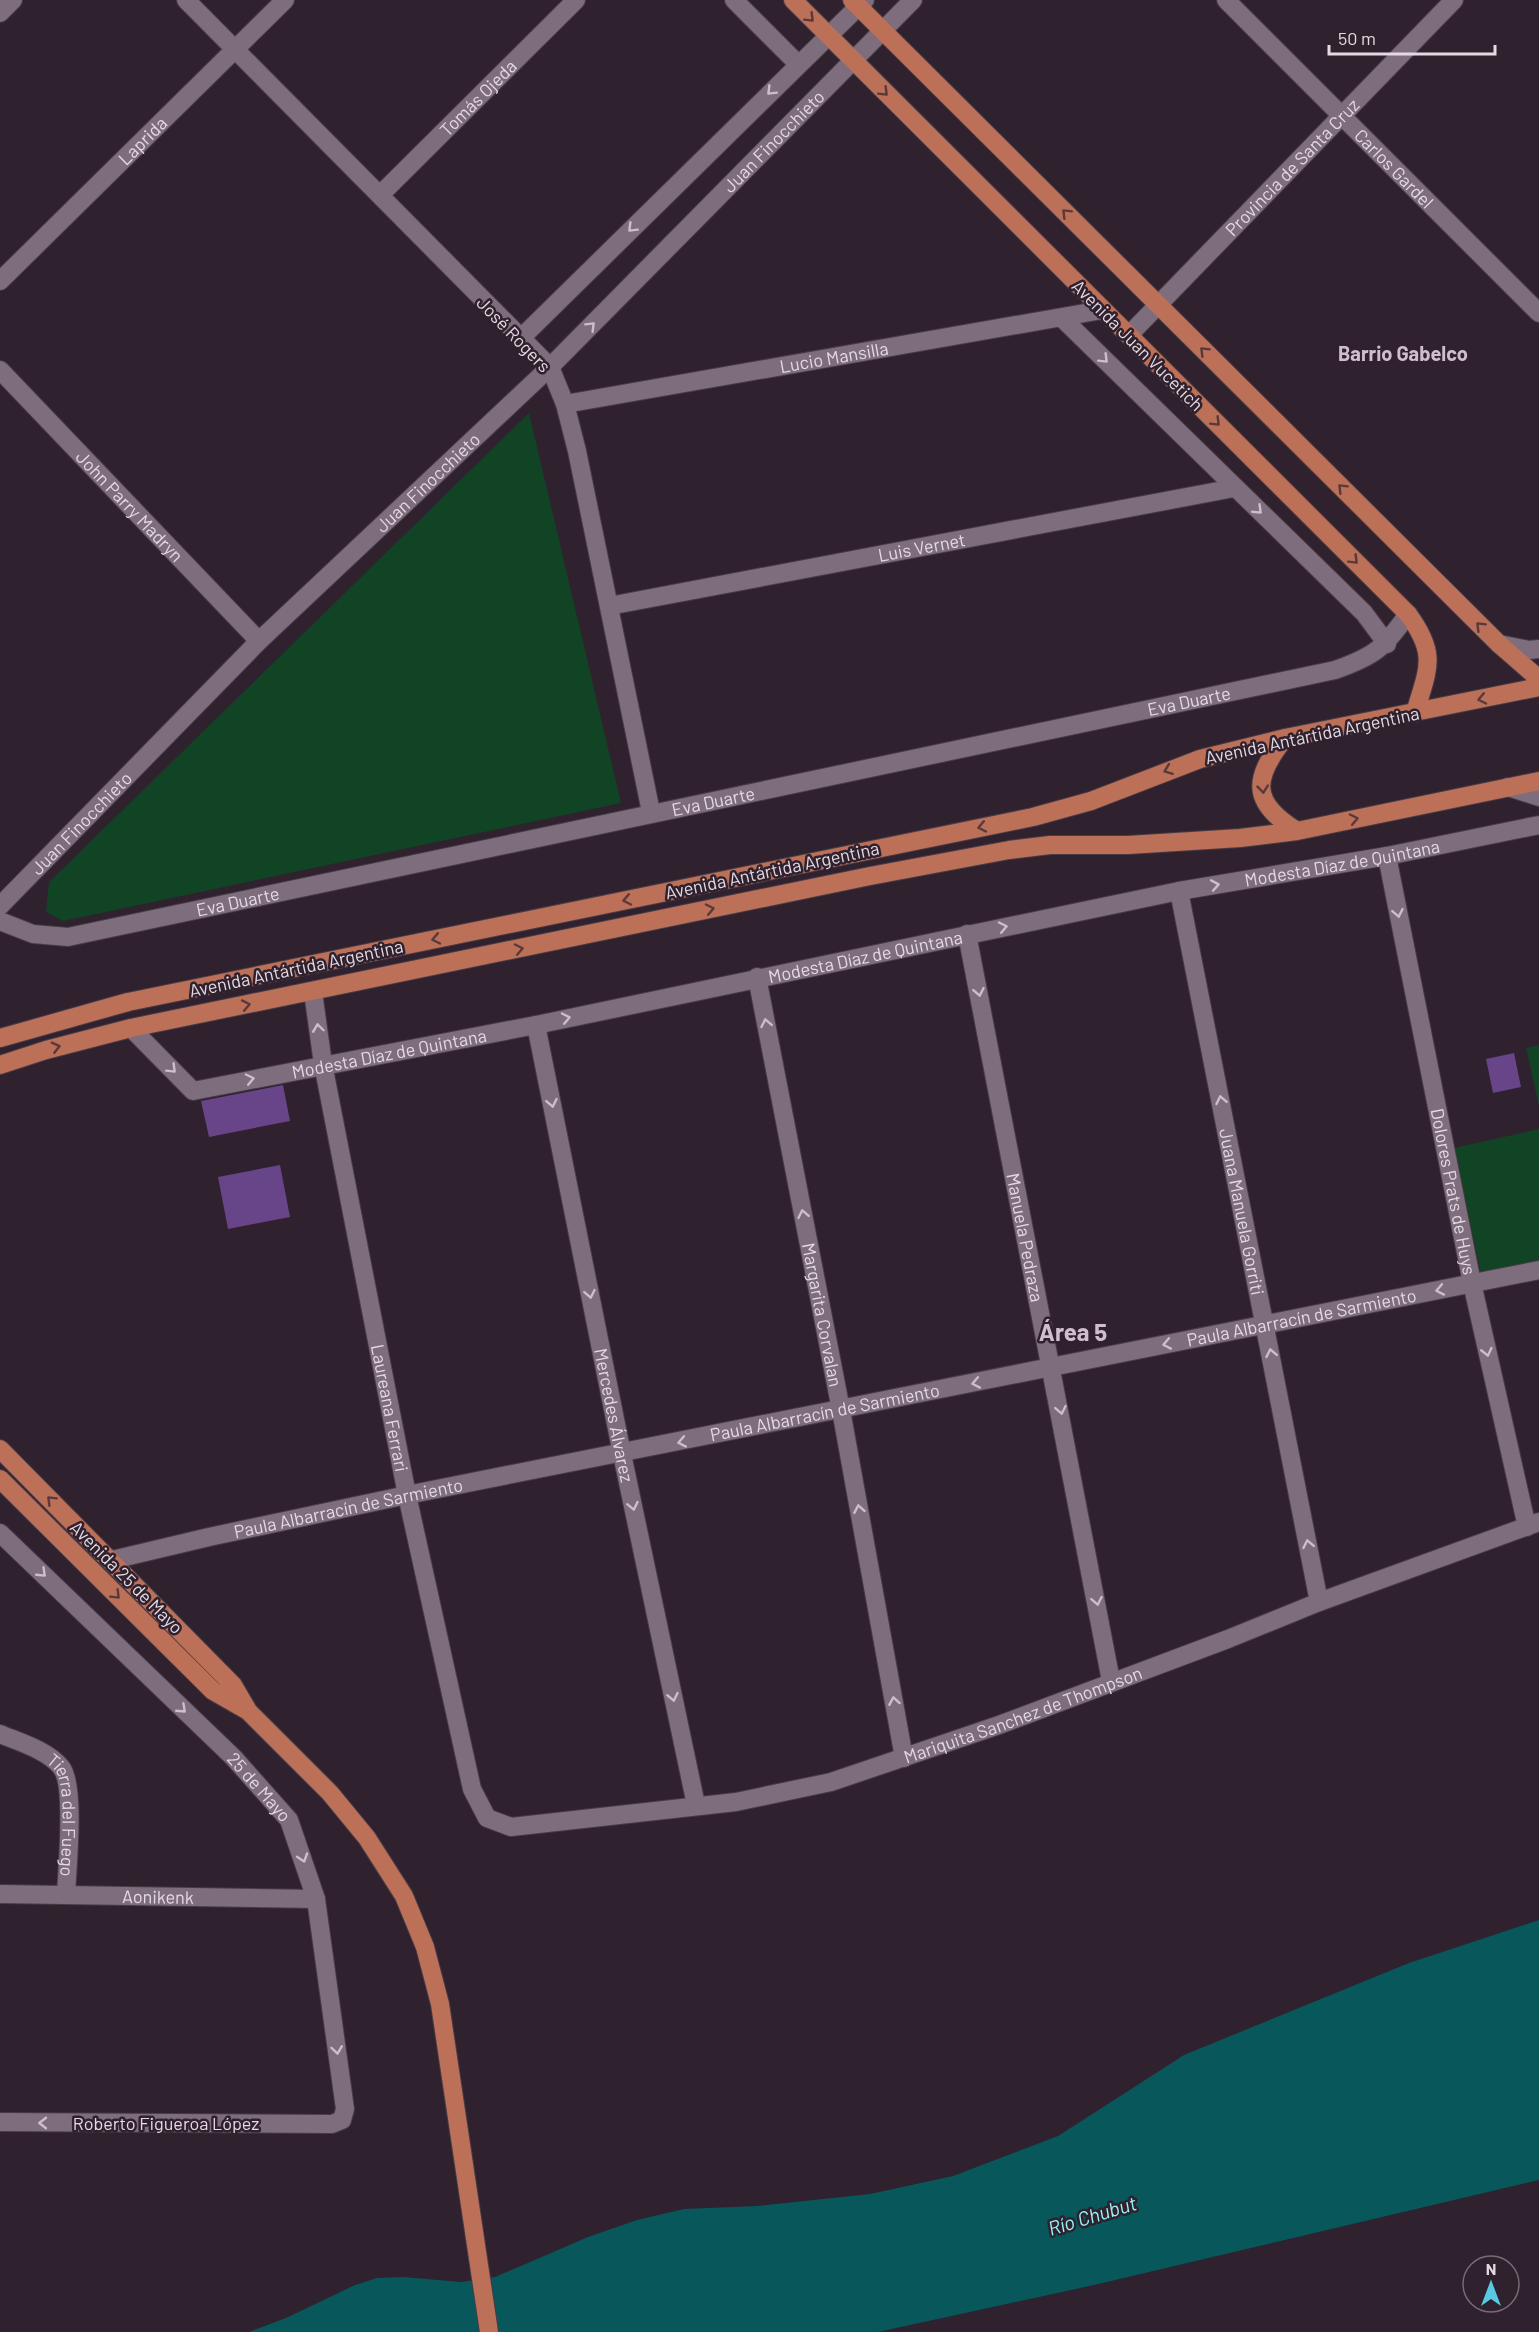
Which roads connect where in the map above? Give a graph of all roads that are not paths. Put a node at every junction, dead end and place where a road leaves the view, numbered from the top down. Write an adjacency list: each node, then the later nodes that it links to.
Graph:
1 (13, 0): 11 (street)
2 (186, 0): 14 (street, José Rogers)
3 (285, 0): 14 (street, Laprida)
4 (576, 0): 18 (street, Tomás Ojeda)
5 (734, 0): 16 (street)
6 (793, 0): 13 (main road, Avenida Juan Vucetich, one-way to 13)
7 (913, 0): 12 (street, Juan Finocchieto)
8 (1226, 0): 17 (street, Carlos Gardel)
9 (1454, 0): 17 (street, Provincia de Santa Cruz)
10 (858, 2): 12 (main road); 13 (street, Juan Finocchieto)
11 (0, 13)
12 (883, 30): 15 (street, Juan Finocchieto); 20 (main road, one-way to 12)
13 (828, 36): 15 (main road, Avenida Juan Vucetich); 16 (street, Juan Finocchieto)
14 (235, 50): 18 (street, José Rogers); 19 (street, Laprida)
15 (853, 60): 21 (main road, Avenida Juan Vucetich, one-way to 21); 26 (street, Juan Finocchieto, one-way to 15)
16 (798, 64): 25 (street, Juan Finocchieto, one-way to 25)
17 (1341, 116): 20 (street, Provincia de Santa Cruz); 22 (street, Carlos Gardel)
18 (381, 195): 25 (street, José Rogers)
19 (0, 281)
20 (1157, 305): 24 (street, Provincia de Santa Cruz); 34 (main road, one-way to 20)
21 (1102, 310): 23 (street, Lucio Mansilla); 24 (main road, Avenida Juan Vucetich)
22 (1539, 313)
23 (1062, 318): 28 (street, Lucio Mansilla); 29 (street, one-way to 29)
24 (1128, 335): 31 (main road, Avenida Juan Vucetich, one-way to 31)
25 (520, 339): 26 (street, José Rogers)
26 (550, 367): 28 (street, José Rogers); 32 (street, Juan Finocchieto)
27 (0, 370): 32 (street, John Parry Madryn)
28 (565, 404): 30 (street, José Rogers)
29 (1234, 488): 30 (street, Luis Vernet); 33 (street, one-way to 33)
30 (609, 606): 43 (street, José Rogers)
31 (1408, 614): 33 (street, Eva Duarte); 38 (main road, Avenida Juan Vucetich)
32 (259, 641): 48 (street, Juan Finocchieto)
33 (1387, 644): 43 (street, Eva Duarte)
34 (1499, 644): 35 (street); 36 (main road)
35 (1539, 649)
36 (1539, 679)
37 (1539, 687): 38 (main road, Avenida Antártida Argentina, one-way to 38)
38 (1415, 713): 39 (main road, Avenida Antártida Argentina)
39 (1285, 738): 45 (main road, one-way to 45); 55 (main road, Avenida Antártida Argentina, one-way to 55)
40 (1539, 781): 41 (main road, Avenida Antártida Argentina)
41 (1509, 787): 42 (street); 45 (main road, Avenida Antártida Argentina, one-way to 41)
42 (1539, 797)
43 (651, 812): 49 (street, Eva Duarte)
44 (1539, 825): 46 (street, Modesta Díaz de Quintana)
45 (1297, 831): 52 (main road, Avenida Antártida Argentina, one-way to 45)
46 (1387, 856): 47 (street, Modesta Díaz de Quintana, one-way to 46); 59 (street, Dolores Prats de Huys, one-way to 59)
47 (1179, 891): 50 (street, Modesta Díaz de Quintana, one-way to 47); 60 (street, Juana Manuela Gorriti, one-way to 47)
48 (0, 906)
49 (0, 921)
50 (967, 934): 51 (street, Modesta Díaz de Quintana); 61 (street, Manuela Pedraza, one-way to 61)
51 (757, 977): 53 (street, Modesta Díaz de Quintana, one-way to 51); 62 (street, Margarita Corvalan, one-way to 51)
52 (313, 992): 54 (main road, Avenida Antártida Argentina, one-way to 52); 56 (street, Laureana Ferrari, one-way to 52)
53 (536, 1025): 56 (street, Modesta Díaz de Quintana); 64 (street, Mercedes Álvarez, one-way to 64)
54 (131, 1028): 56 (street, Modesta Díaz de Quintana, one-way to 56); 57 (main road, Avenida Antártida Argentina, one-way to 54)
55 (0, 1038)
56 (323, 1064): 66 (street, Laureana Ferrari)
57 (0, 1065)
58 (1539, 1270): 59 (street, Paula Albarracín de Sarmiento)
59 (1472, 1283): 60 (street, Paula Albarracín de Sarmiento, one-way to 60); 67 (street, Dolores Prats de Huys, one-way to 67)
60 (1266, 1325): 61 (street, Paula Albarracín de Sarmiento, one-way to 61); 70 (street, Juana Manuela Gorriti, one-way to 60)
61 (1053, 1367): 62 (street, Paula Albarracín de Sarmiento, one-way to 62); 71 (street, Manuela Pedraza, one-way to 71)
62 (841, 1410): 64 (street, Paula Albarracín de Sarmiento, one-way to 64); 74 (street, Margarita Corvalan, one-way to 62)
63 (0, 1449): 69 (main road, Avenida 25 de Mayo, one-way to 63)
64 (622, 1454): 66 (street, Paula Albarracín de Sarmiento); 75 (street, Mercedes Álvarez, one-way to 75)
65 (0, 1479): 72 (main road, Avenida 25 de Mayo, one-way to 72)
66 (407, 1496): 69 (street, Paula Albarracín de Sarmiento); 76 (street, Laureana Ferrari)
67 (1533, 1524): 70 (street, Mariquita Sanchez de Thompson)
68 (0, 1533): 79 (street, 25 de Mayo, one-way to 79)
69 (112, 1560): 72 (main road, Avenida 25 de Mayo)
70 (1319, 1602): 71 (street, Mariquita Sanchez de Thompson)
71 (1112, 1681): 74 (street, Mariquita Sanchez de Thompson)
72 (248, 1711): 82 (main road, Avenida 25 de Mayo)
73 (0, 1734): 78 (street, Tierra del Fuego)
74 (904, 1758): 75 (street, Mariquita Sanchez de Thompson)
75 (696, 1805): 76 (street, Mariquita Sanchez de Thompson)
76 (488, 1818)
77 (0, 1894): 78 (street, Aonikenk)
78 (66, 1895): 79 (street, Aonikenk)
79 (316, 1899): 81 (street, 25 de Mayo, one-way to 81)
80 (0, 2122): 81 (street, Roberto Figueroa López, one-way to 80)
81 (332, 2124)
82 (489, 2332)

